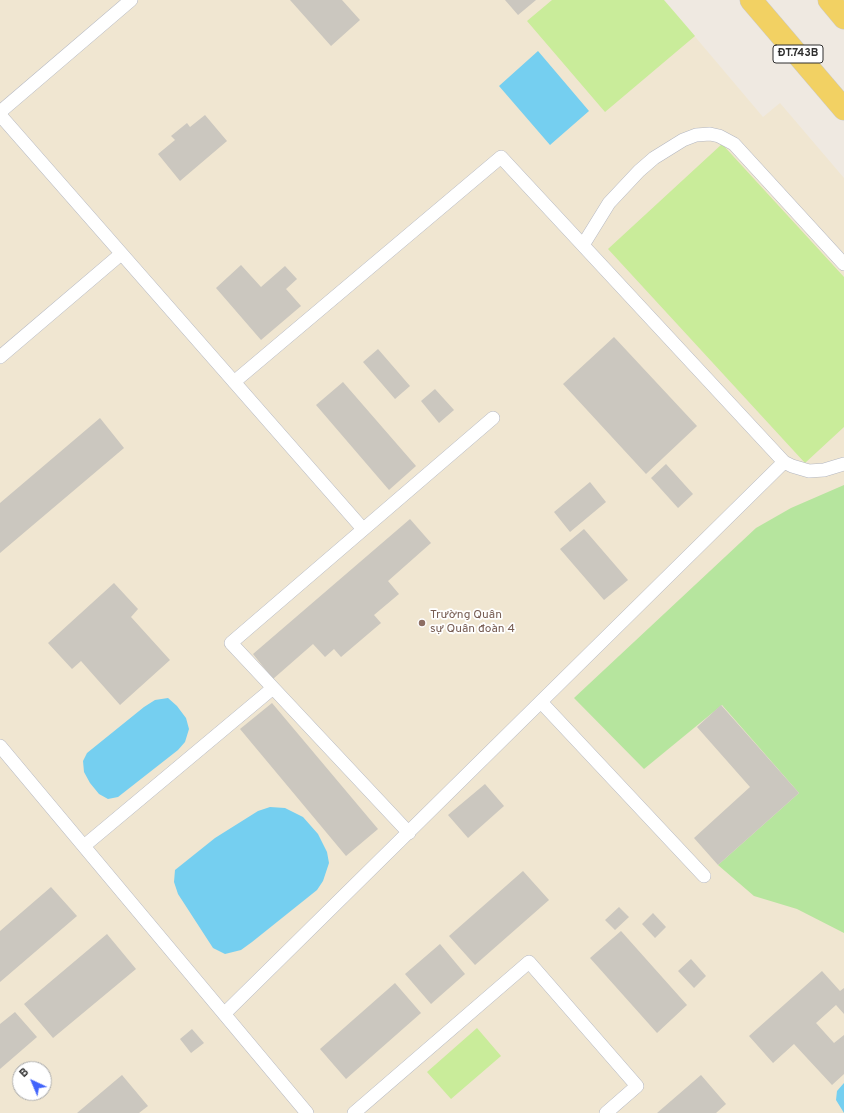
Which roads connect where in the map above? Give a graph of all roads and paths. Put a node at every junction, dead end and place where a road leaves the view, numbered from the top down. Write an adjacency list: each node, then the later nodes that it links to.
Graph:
1 (131, 0): 6 (lane)
2 (751, 0): 5 (main road, ĐT.743B)
3 (829, 0): 4 (main road)
4 (844, 18)
5 (844, 109)
6 (0, 112)
7 (0, 115): 9 (lane)
8 (583, 245): 10 (lane); 12 (lane); 14 (lane)
9 (121, 254): 11 (lane); 12 (lane)
10 (844, 264)
11 (0, 357)
12 (234, 382): 16 (lane)
13 (492, 418): 16 (lane)
14 (784, 462): 15 (lane); 18 (lane)
15 (844, 464)
16 (363, 529): 17 (lane)
17 (273, 688): 20 (lane); 21 (lane)
18 (541, 702): 20 (lane); 22 (lane)
19 (0, 746): 21 (lane)
20 (408, 833): 23 (lane)
21 (84, 846): 23 (lane)
22 (704, 876)
23 (224, 1014): 24 (lane)
24 (307, 1113)
25 (354, 1113): 26 (lane)
26 (606, 1113)

